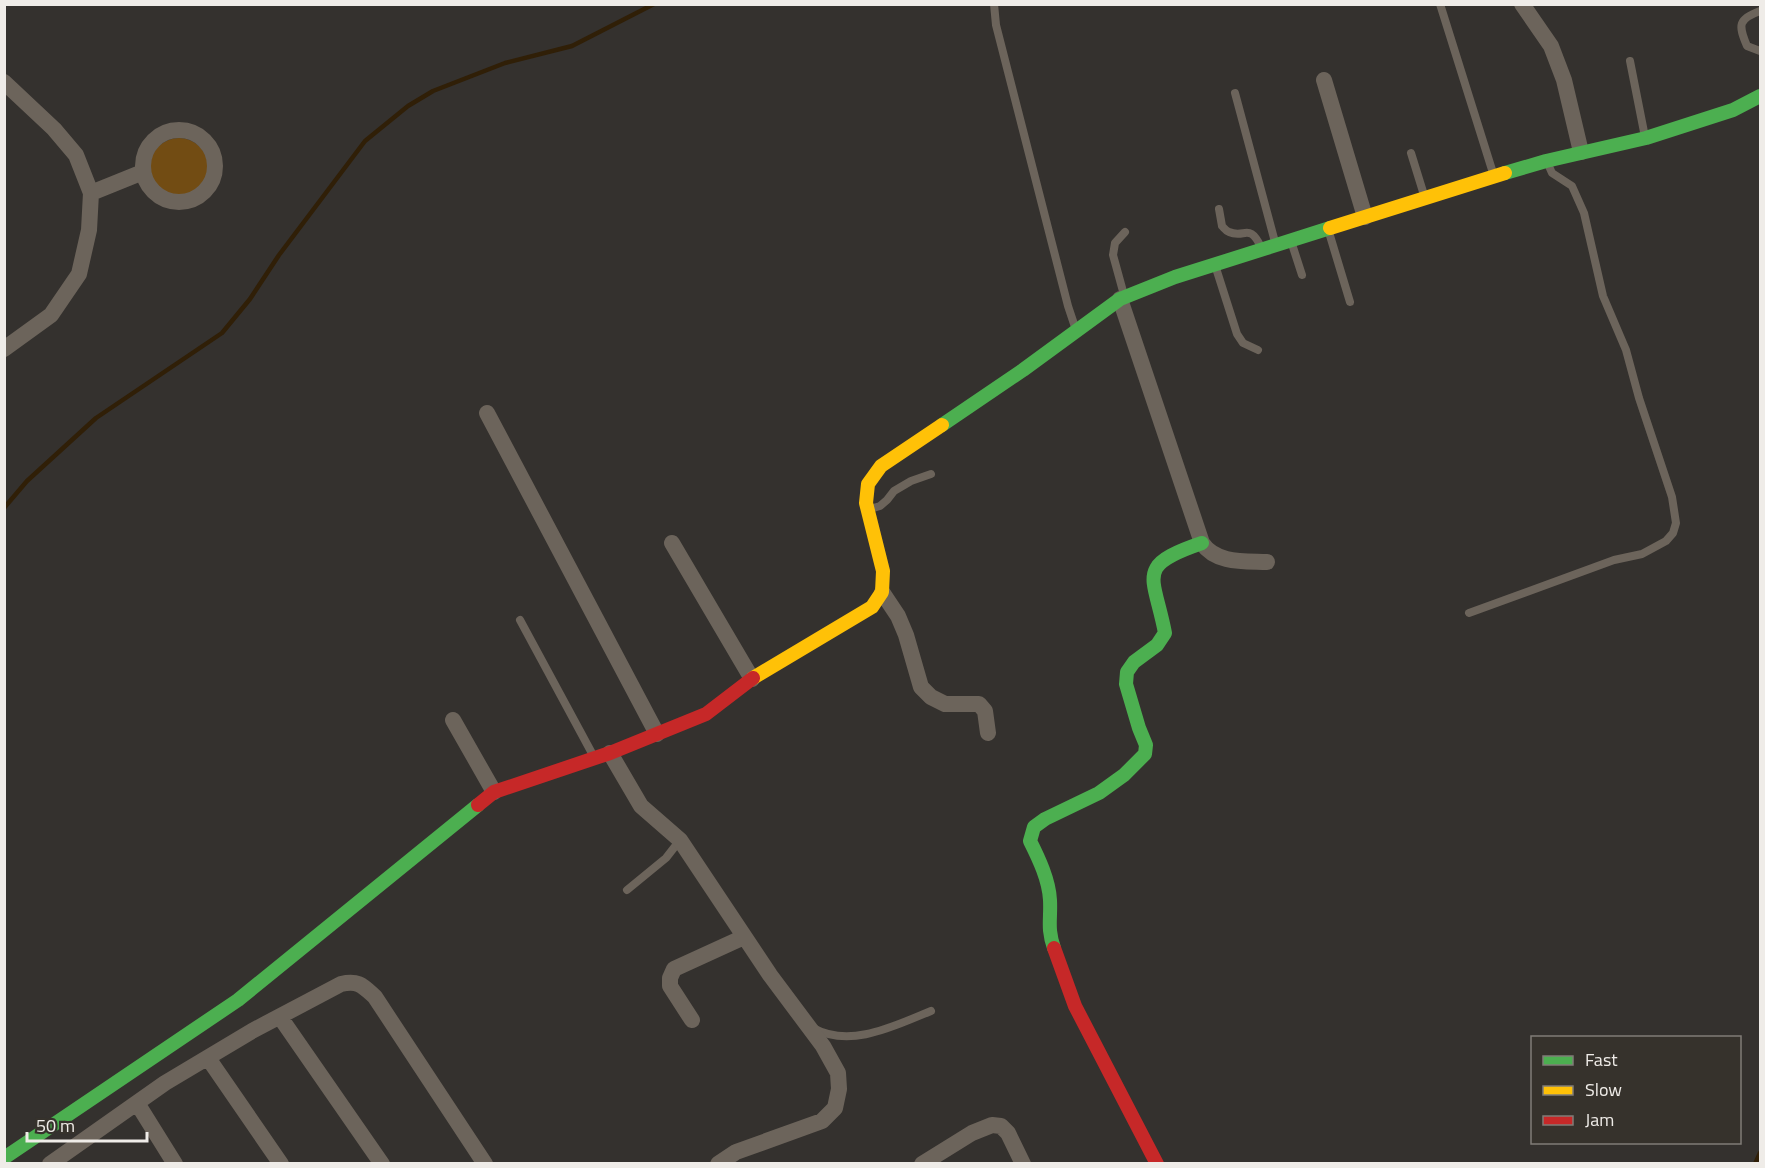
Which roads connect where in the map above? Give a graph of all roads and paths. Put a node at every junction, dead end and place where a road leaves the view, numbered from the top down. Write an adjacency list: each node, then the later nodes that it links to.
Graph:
1 (994, 4): 29 (lane)
2 (1440, 4): 16 (lane)
3 (1522, 4): 12 (street)
4 (1761, 11): 5 (lane)
5 (1761, 51)
6 (1630, 61): 11 (lane)
7 (1324, 80): 20 (street)
8 (4, 82): 17 (street)
9 (1235, 93): 24 (lane)
10 (1761, 96): 11 (street)
11 (1646, 138): 12 (street)
12 (1581, 152): 14 (street)
13 (1411, 153): 18 (lane)
14 (1546, 160): 16 (street); 39 (lane)
15 (143, 172): 15 (street); 17 (street)
16 (1494, 176): 18 (street)
17 (91, 193): 30 (street)
18 (1426, 198): 20 (street)
19 (1219, 209): 24 (lane)
20 (1365, 218): 21 (street)
21 (1328, 229): 23 (street); 28 (lane)
22 (1125, 232): 27 (lane)
23 (1291, 241): 24 (street); 26 (lane)
24 (1269, 248): 25 (street)
25 (1215, 265): 27 (street); 31 (lane)
26 (1302, 275)
27 (1122, 298): 29 (street); 36 (street)
28 (1350, 302)
29 (1076, 331): 34 (street)
30 (4, 349)
31 (1258, 350)
32 (487, 413): 44 (street)
33 (931, 474): 34 (lane)
34 (868, 510): 38 (street)
35 (672, 543): 41 (street)
36 (1202, 543): 37 (street); 65 (street)
37 (1267, 562)
38 (882, 592): 41 (street); 43 (street)
39 (1469, 613)
40 (520, 620): 45 (lane)
41 (752, 679): 44 (street)
42 (453, 720): 46 (street)
43 (988, 733)
44 (657, 734): 45 (street)
45 (603, 756): 46 (street); 47 (street)
46 (494, 792): 56 (street)
47 (680, 840): 48 (lane); 49 (street)
48 (627, 890)
49 (744, 937): 52 (street); 53 (street)
50 (932, 1011): 53 (lane)
51 (280, 1017): 54 (street); 60 (street); 61 (street)
52 (692, 1020)
53 (805, 1023): 62 (street)
54 (208, 1058): 55 (street); 59 (street)
55 (137, 1103): 57 (street); 58 (street)
56 (4, 1158)
57 (50, 1164)
58 (175, 1164)
59 (281, 1164)
60 (382, 1164)
61 (485, 1164)
62 (718, 1164)
63 (922, 1164): 64 (street)
64 (1023, 1164)
65 (1157, 1164)

